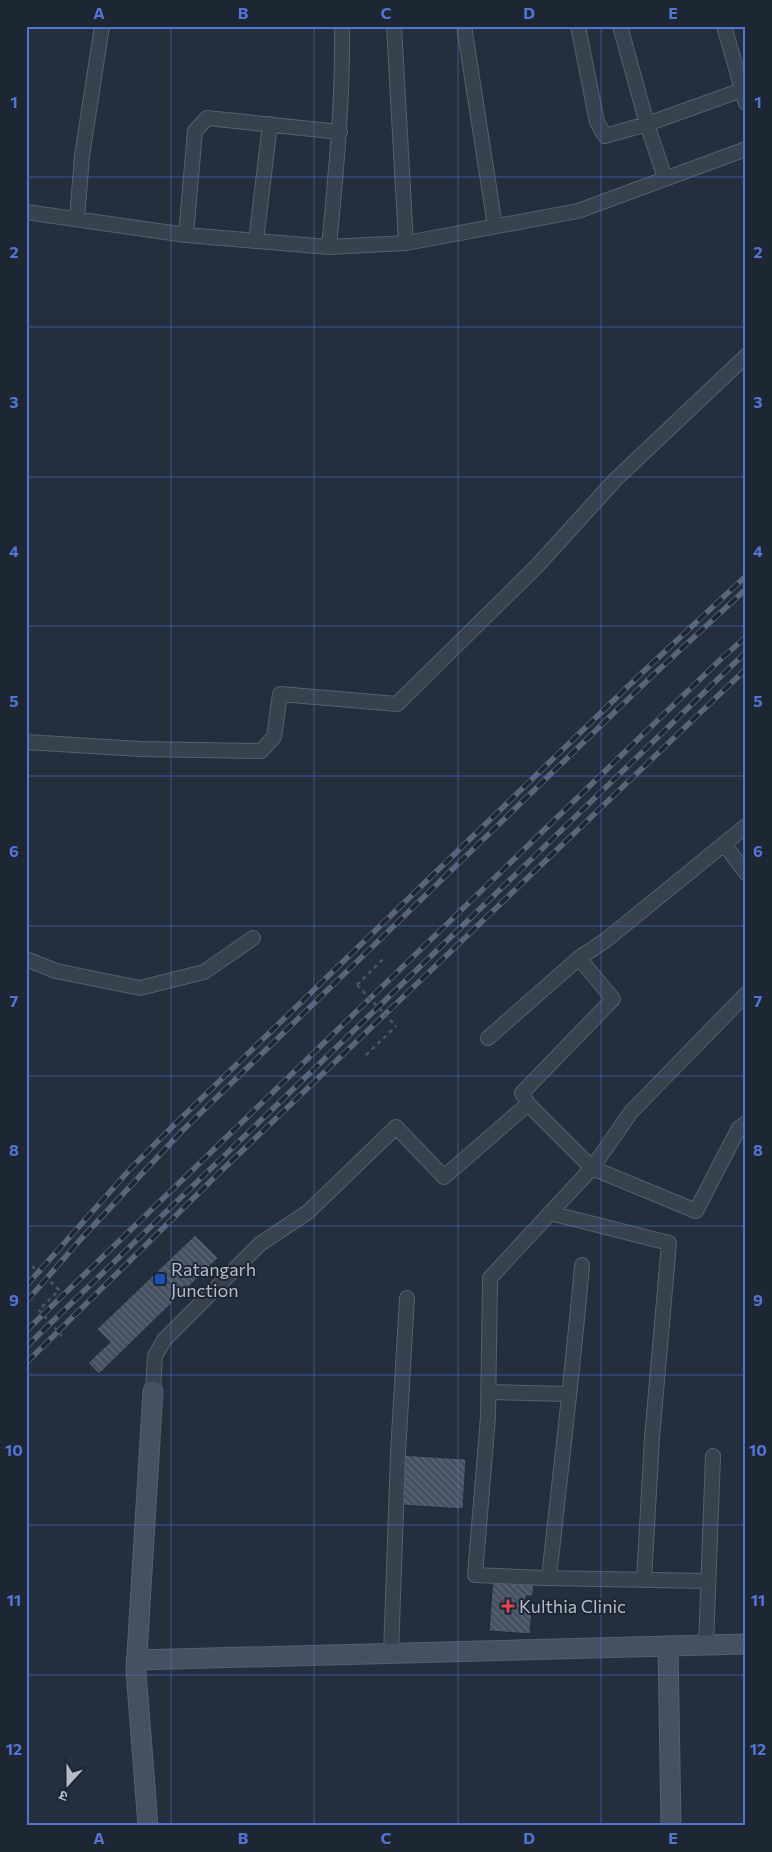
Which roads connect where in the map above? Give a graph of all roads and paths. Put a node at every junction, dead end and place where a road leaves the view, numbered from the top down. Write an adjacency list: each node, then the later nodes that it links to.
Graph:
1 (102, 26): 15 (street)
2 (342, 26): 11 (street)
3 (394, 26): 19 (street)
4 (464, 26): 16 (street)
5 (578, 26): 10 (street)
6 (620, 26): 10 (street)
7 (724, 26): 8 (street)
8 (744, 96): 10 (street)
9 (270, 124): 11 (street); 17 (street); 18 (street)
10 (647, 124): 13 (street)
11 (340, 132): 20 (street)
12 (746, 149): 13 (street)
13 (665, 178): 16 (street)
14 (26, 212): 15 (street)
15 (77, 219): 17 (street)
16 (495, 226): 19 (street)
17 (186, 235): 18 (street)
18 (256, 241): 20 (street)
19 (406, 243): 20 (street)
20 (329, 247)
21 (746, 356): 22 (street)
22 (26, 742)
23 (746, 826): 24 (street)
24 (724, 844): 25 (street); 28 (street)
25 (746, 873)
26 (253, 938): 29 (street)
27 (385, 957): 32 (path, bridge)
28 (579, 958): 31 (street); 33 (street)
29 (26, 959)
30 (746, 994): 35 (street)
31 (488, 1038)
32 (366, 1055)
33 (528, 1104): 35 (street); 41 (street)
34 (746, 1123): 35 (street)
35 (592, 1168): 36 (street)
36 (550, 1213): 42 (street); 46 (street)
37 (26, 1261): 40 (path)
38 (582, 1265): 43 (street)
39 (406, 1298): 51 (street)
40 (62, 1336)
41 (154, 1391): 52 (street)
42 (488, 1392): 43 (street); 45 (street)
43 (568, 1394): 45 (street)
44 (713, 1456): 47 (street)
45 (549, 1578): 46 (street)
46 (644, 1580): 47 (street)
47 (708, 1581): 49 (street)
48 (746, 1644): 49 (street)
49 (706, 1645): 50 (street)
50 (668, 1646): 51 (street); 54 (street)
51 (391, 1654): 52 (street)
52 (136, 1660): 53 (street)
53 (148, 1826)
54 (671, 1826)

